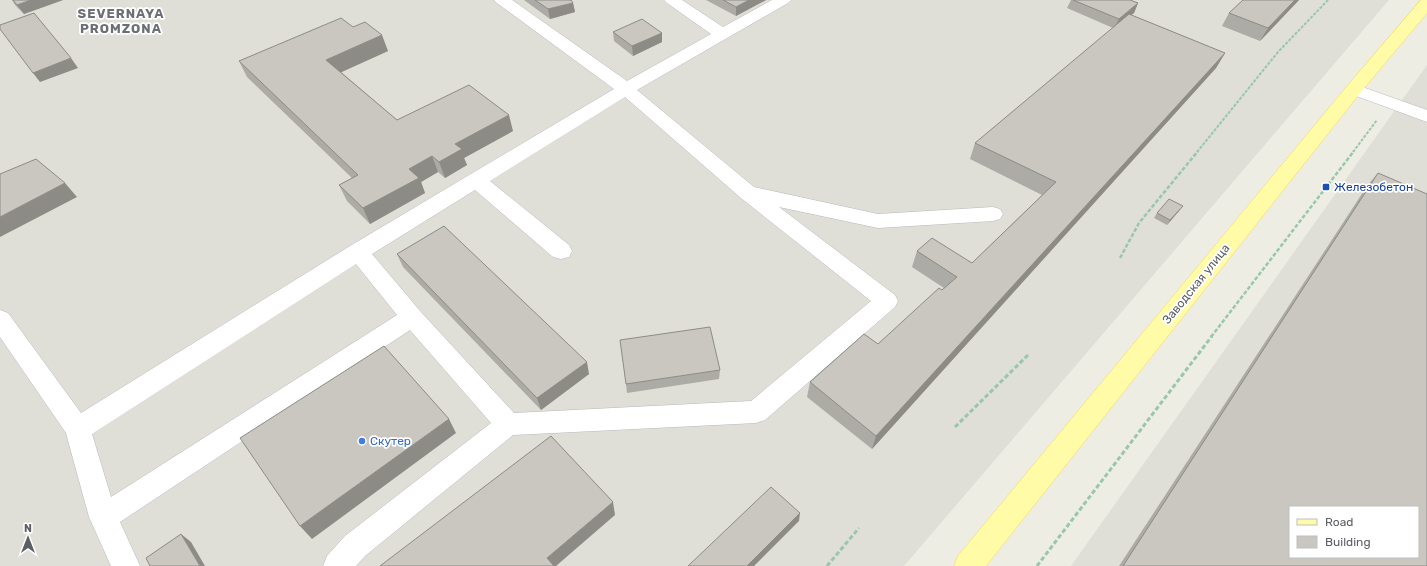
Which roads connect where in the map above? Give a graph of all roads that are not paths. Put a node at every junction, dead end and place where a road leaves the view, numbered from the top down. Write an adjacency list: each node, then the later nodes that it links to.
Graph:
1 (502, 0): 6 (lane)
2 (672, 0): 5 (lane)
3 (783, 0): 5 (lane)
4 (1427, 3): 7 (main road, Заводская улица)
5 (722, 34): 6 (lane)
6 (626, 89): 9 (lane); 10 (lane)
7 (1354, 89): 8 (lane); 21 (main road, Заводская улица)
8 (1427, 116)
9 (476, 180): 12 (lane); 13 (lane)
10 (748, 193): 11 (lane); 16 (lane)
11 (993, 214)
12 (561, 251)
13 (358, 252): 14 (lane); 17 (lane)
14 (412, 317): 16 (lane); 18 (lane)
15 (0, 319): 17 (lane)
16 (508, 424): 20 (lane)
17 (78, 429): 18 (lane)
18 (103, 517): 19 (lane)
19 (126, 566)
20 (337, 566)
21 (968, 566)

